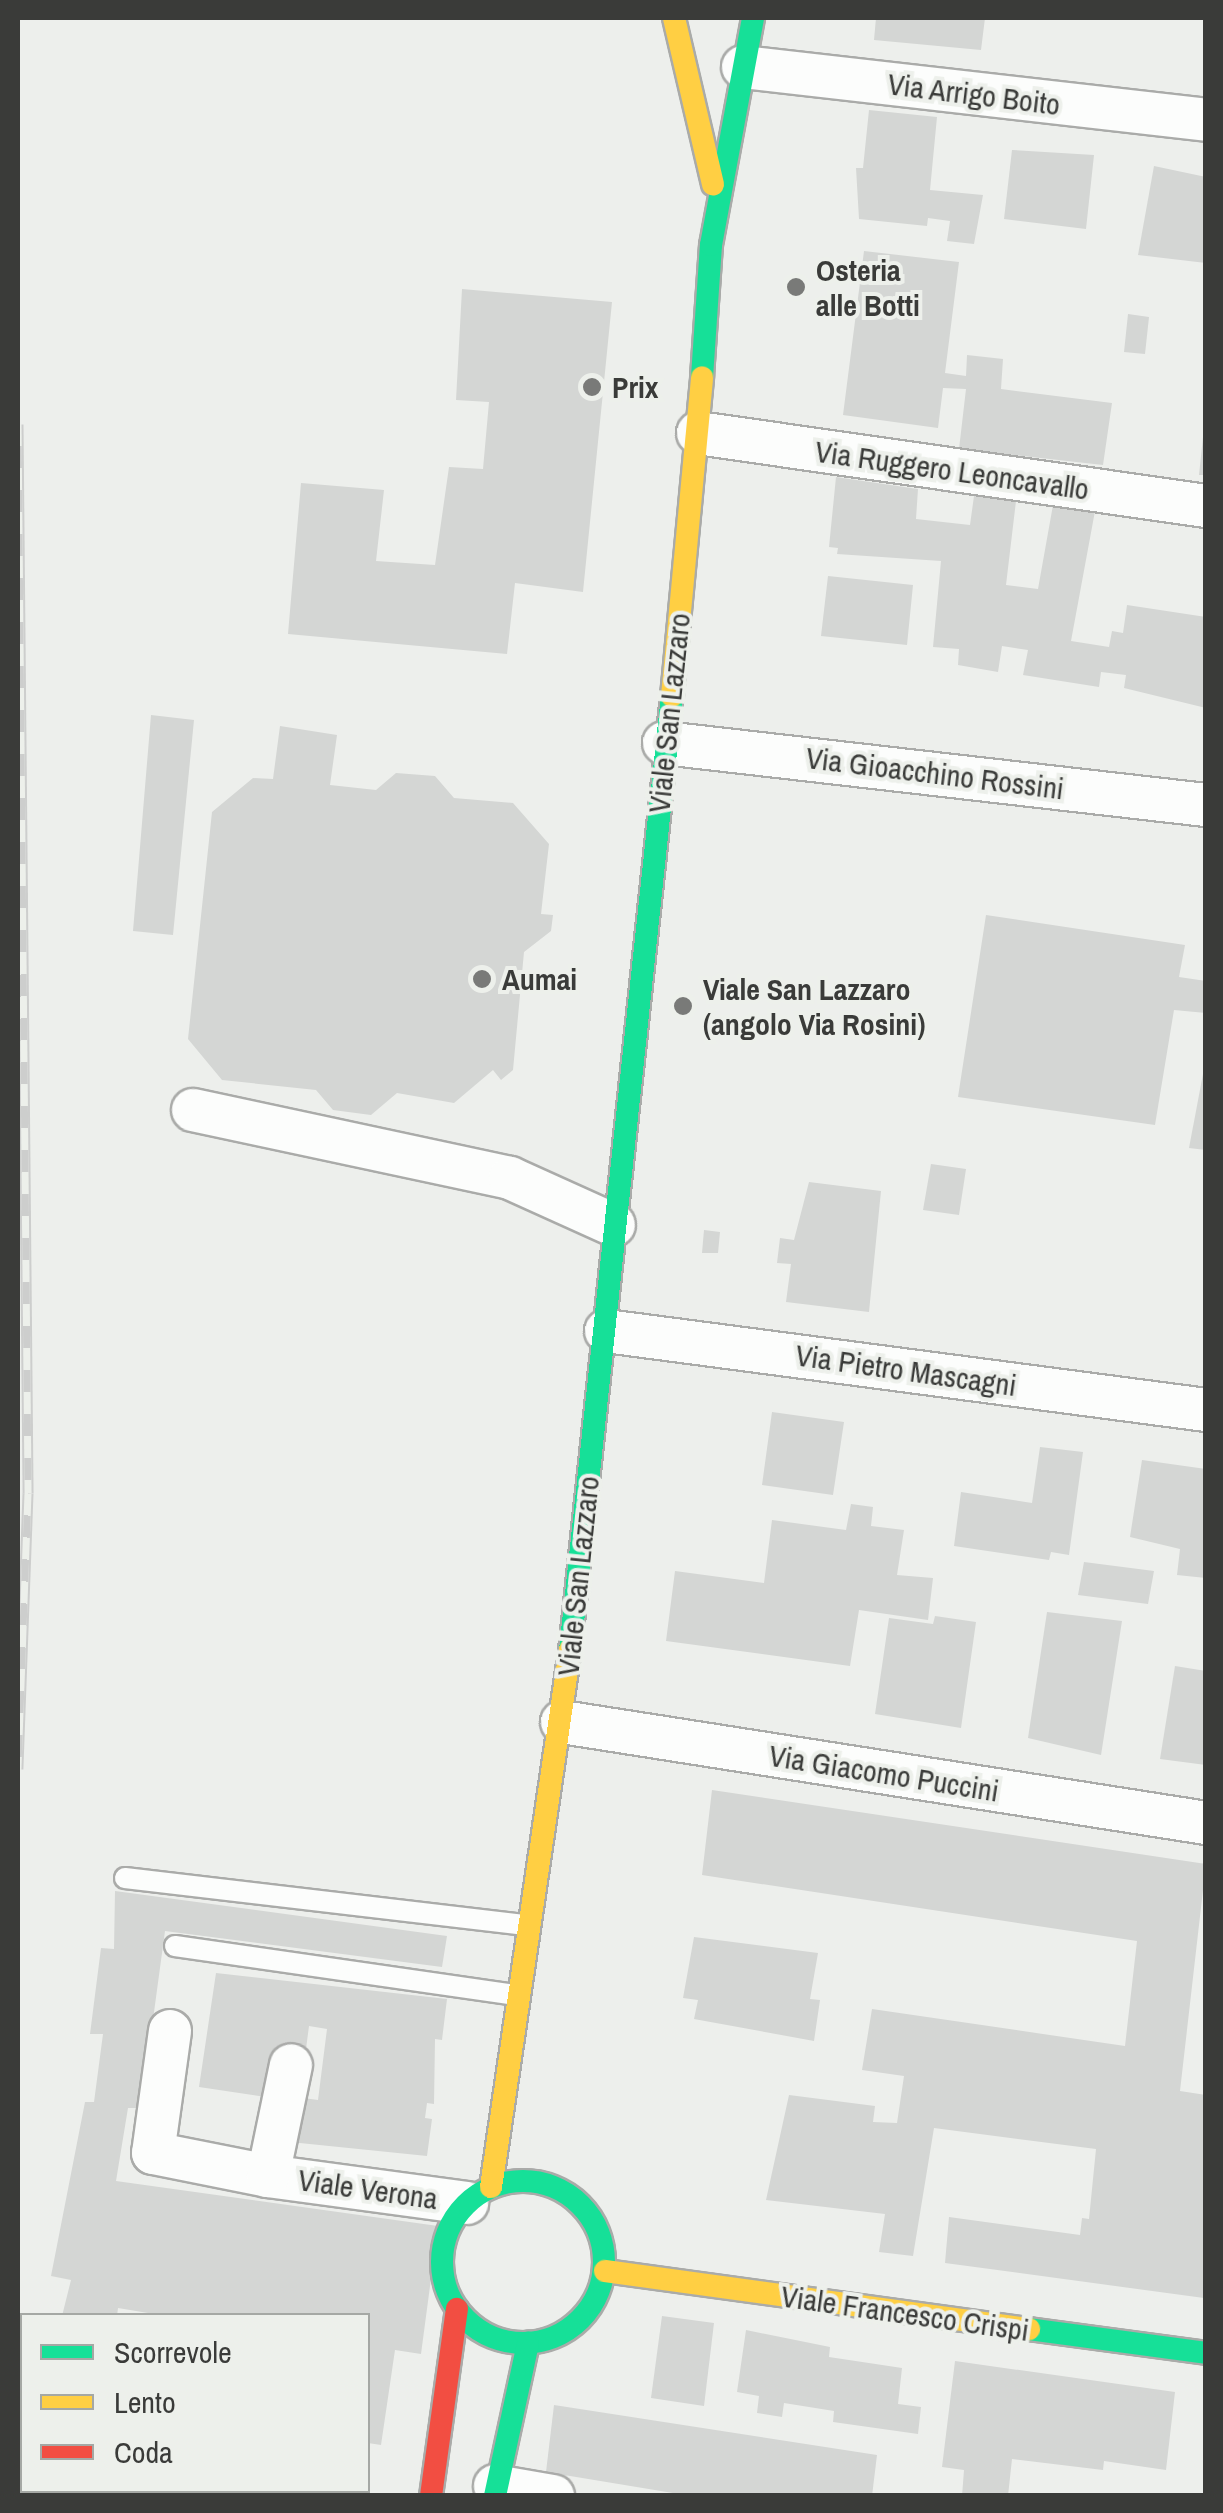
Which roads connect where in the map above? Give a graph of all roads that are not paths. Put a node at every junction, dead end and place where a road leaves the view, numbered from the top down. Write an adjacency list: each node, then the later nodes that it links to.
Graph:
1 (674, 18): 5 (main road, Viale San Lazzaro)
2 (753, 18): 3 (main road, Viale San Lazzaro)
3 (743, 68): 4 (street, Via Arrigo Boito); 5 (main road, Viale San Lazzaro)
4 (1206, 120)
5 (717, 201): 6 (main road, Viale San Lazzaro)
6 (698, 433): 7 (street, Via Ruggero Leoncavallo); 8 (main road, Viale San Lazzaro)
7 (1206, 506)
8 (664, 742): 9 (street, Via Gioacchino Rossini); 11 (main road, Viale San Lazzaro)
9 (1206, 805)
10 (194, 1110): 11 (street)
11 (614, 1225): 12 (main road, Viale San Lazzaro)
12 (606, 1330): 13 (street, Via Pietro Mascagni); 14 (main road, Viale San Lazzaro)
13 (1206, 1410)
14 (562, 1722): 15 (street, Via Giacomo Puccini); 17 (main road, Viale San Lazzaro)
15 (1206, 1823)
16 (125, 1878): 17 (lane)
17 (528, 1925): 19 (main road, Viale San Lazzaro)
18 (176, 1946): 19 (lane)
19 (519, 1985): 22 (main road, Viale San Lazzaro); 24 (main road, Viale San Lazzaro)
20 (170, 2031): 23 (street, Viale Verona)
21 (291, 2065): 23 (street, Viale Verona)
22 (532, 2079)
23 (268, 2176): 24 (street, Viale Verona)
24 (479, 2195): 25 (main road); 26 (main road)
25 (604, 2271): 27 (main road); 28 (main road, Viale Francesco Crispi)
26 (457, 2309): 27 (main road); 30 (main road)
27 (528, 2343): 29 (main road)
28 (1206, 2353)
29 (495, 2491): 31 (street)
30 (431, 2496)
31 (553, 2496)

